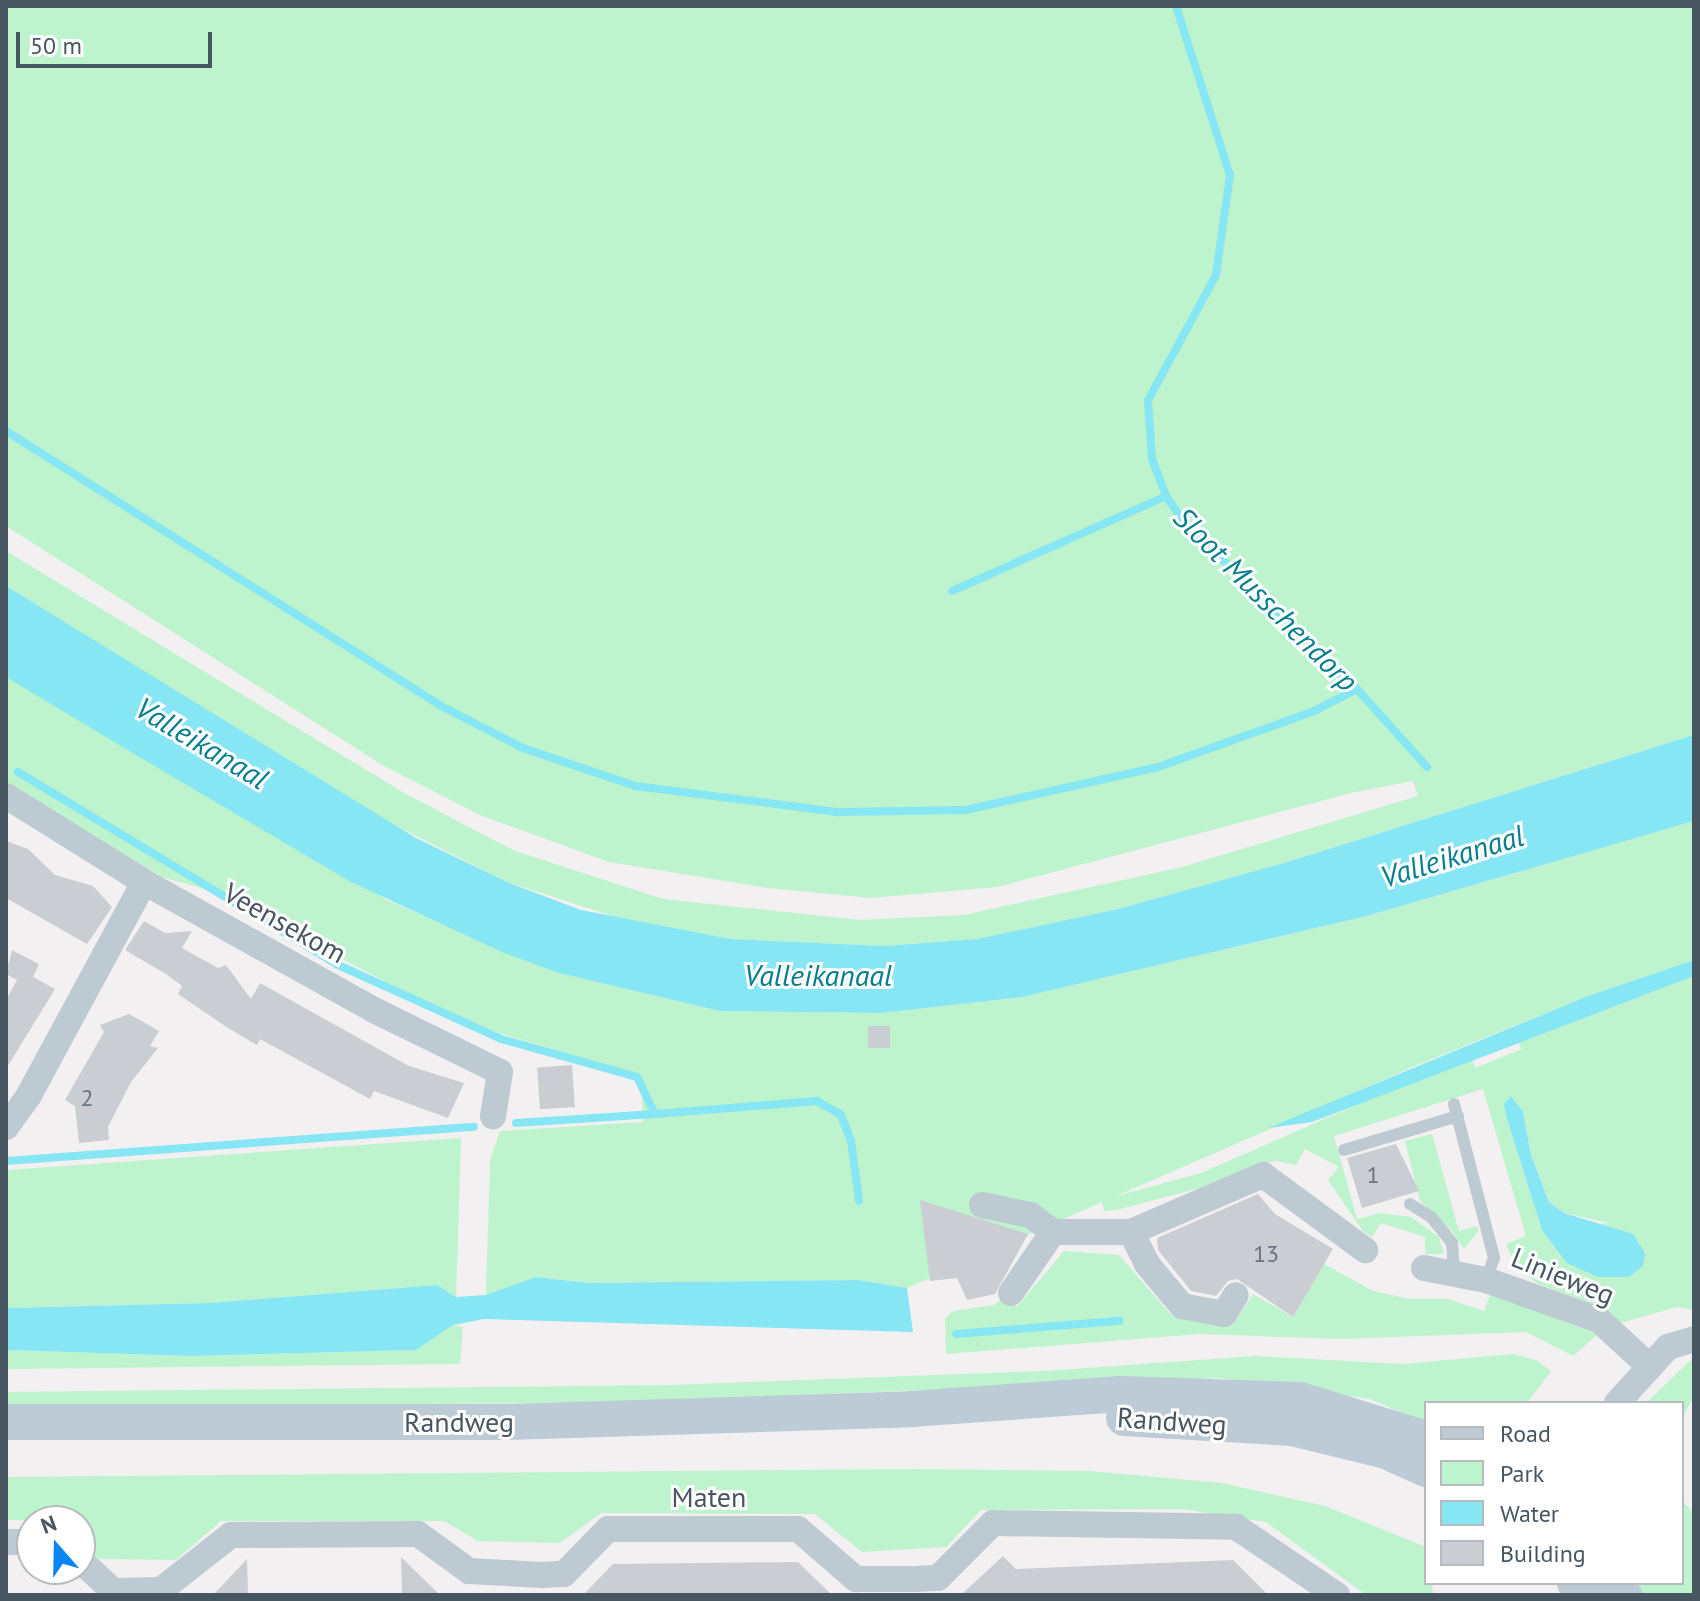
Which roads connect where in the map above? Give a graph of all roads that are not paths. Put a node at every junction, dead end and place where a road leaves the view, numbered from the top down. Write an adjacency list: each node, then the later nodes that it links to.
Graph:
1 (6, 796): 2 (street, Veensekom)
2 (144, 882): 3 (street, Veensekom); 4 (street)
3 (493, 1116)
4 (6, 1127)
5 (1344, 1150): 13 (lane, Linieweg)
6 (1410, 1204): 12 (lane)
7 (982, 1205): 8 (street)
8 (1053, 1232): 9 (street); 14 (street)
9 (1131, 1232): 10 (street); 15 (street)
10 (1365, 1250)
11 (1424, 1268): 12 (street, Linieweg)
12 (1454, 1274): 13 (street, Linieweg)
13 (1486, 1280): 17 (street, Linieweg)
14 (1011, 1293)
15 (1236, 1295)
16 (1694, 1339): 17 (street)
17 (1650, 1367): 18 (street)
18 (1619, 1401)
19 (911, 1409): 20 (main road, Randweg); 21 (main road, Randweg); 22 (main road, Randweg)
20 (6, 1422)
21 (1424, 1438)
22 (1424, 1468)
23 (96, 1576): 29 (street, Maten)
24 (495, 1584): 25 (street, Maten); 28 (street, Maten)
25 (542, 1585): 26 (street, Maten)
26 (882, 1587): 27 (street, Maten)
27 (916, 1587): 30 (street, Maten)
28 (161, 1592): 29 (street, Maten)
29 (113, 1593)
30 (1337, 1595)

